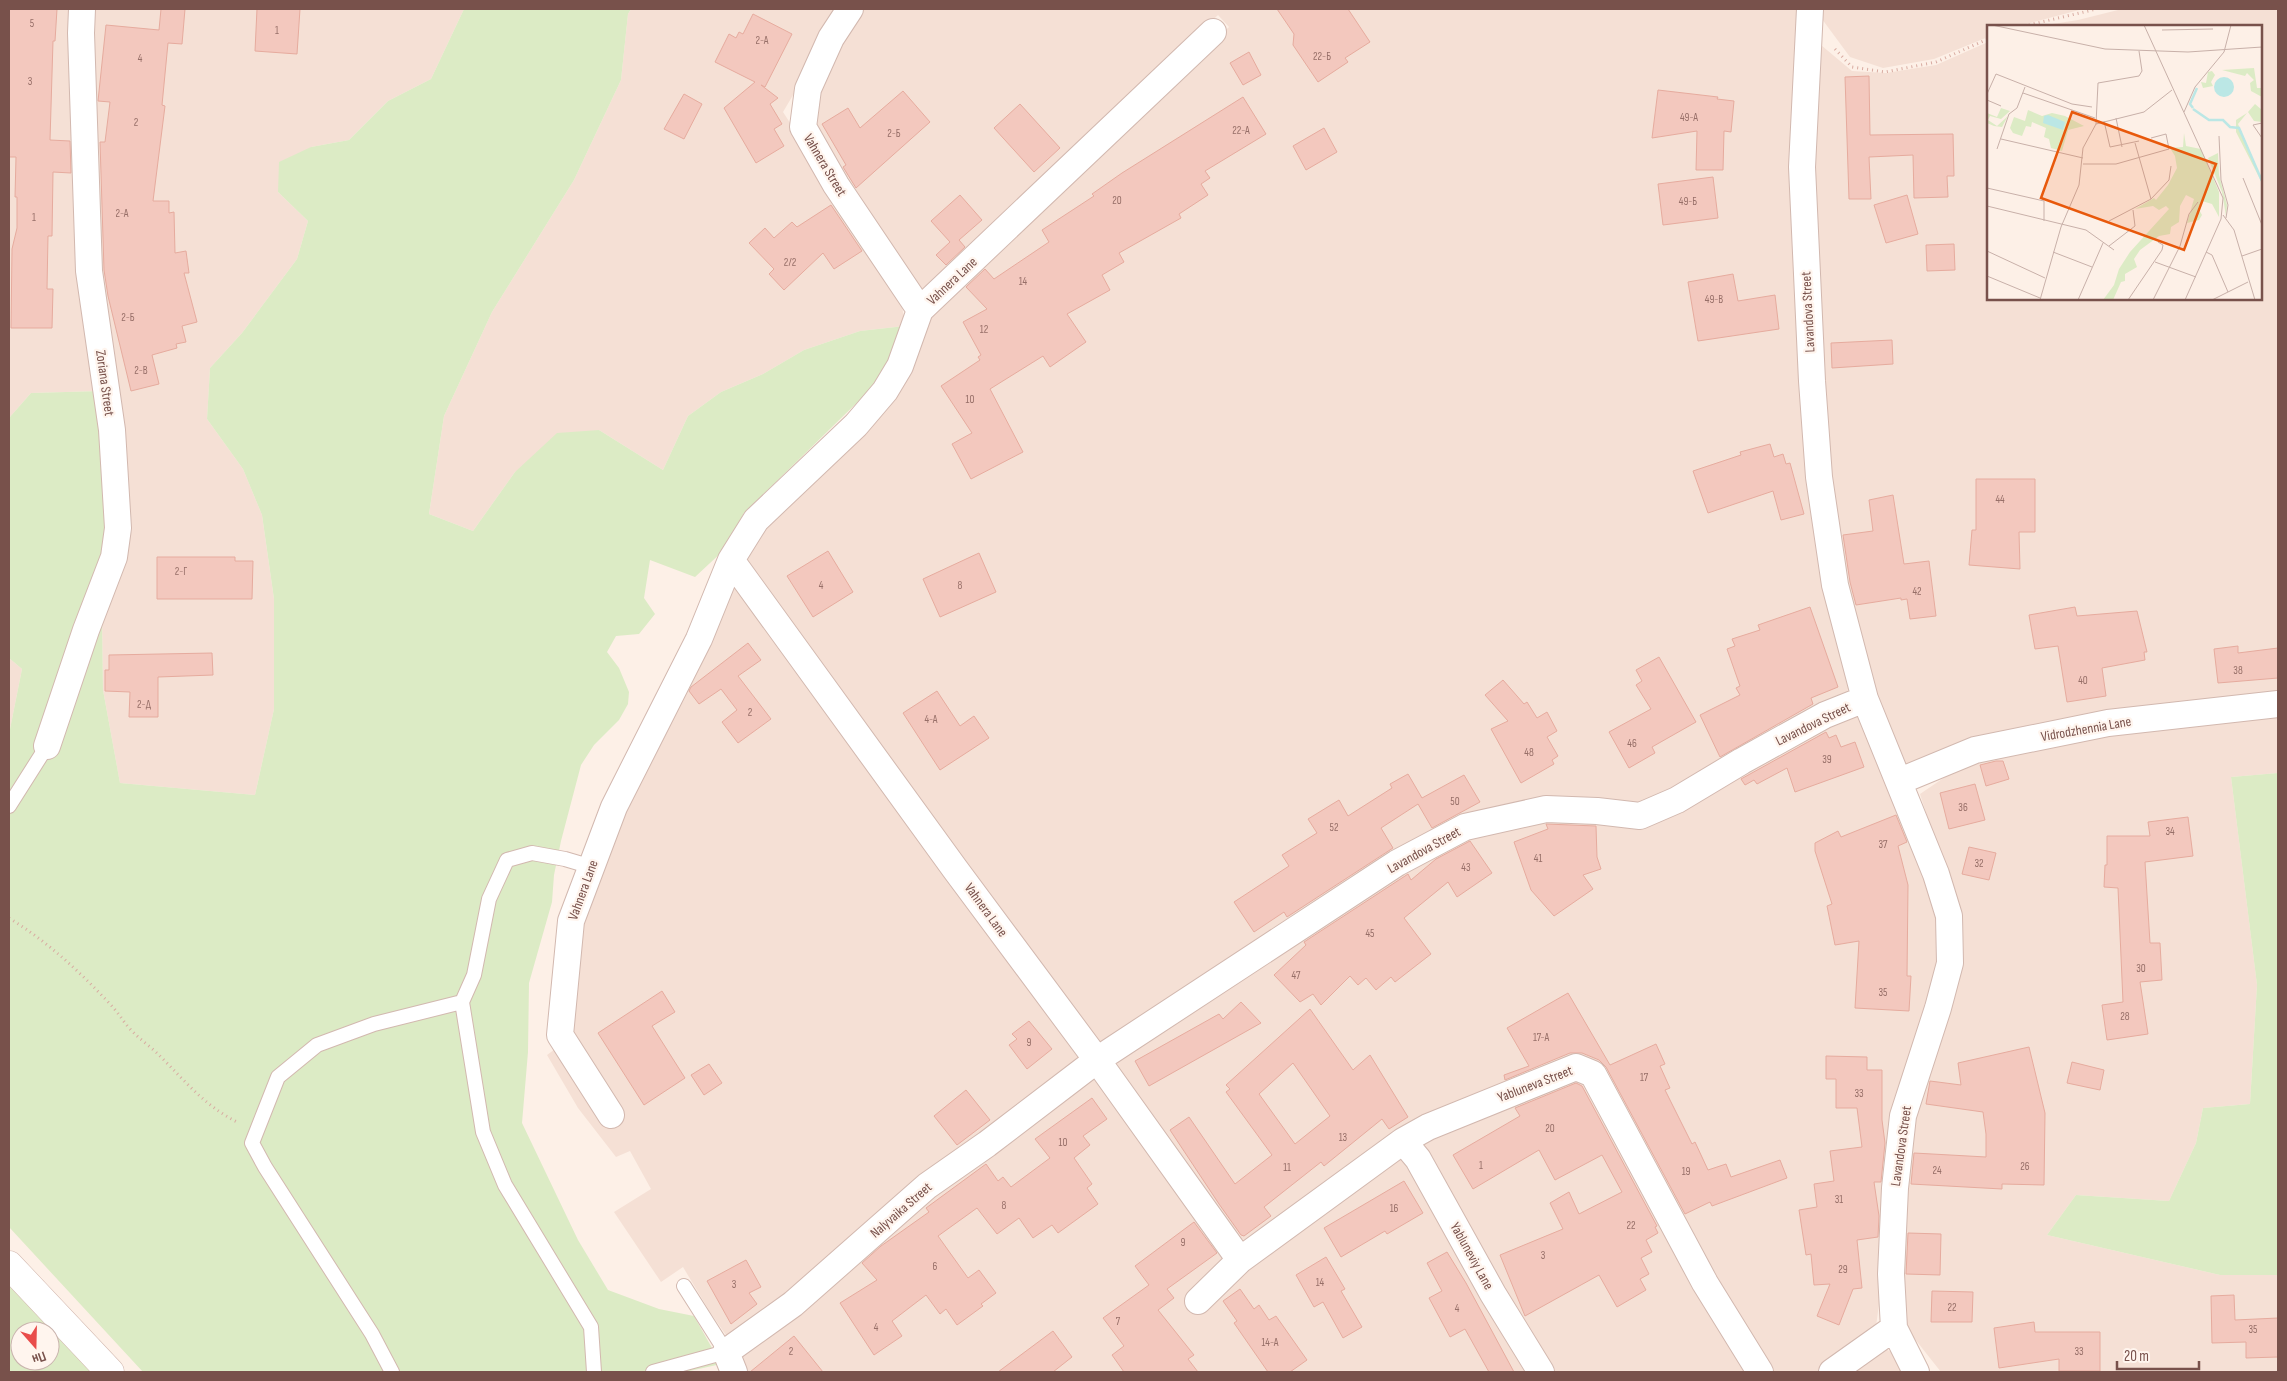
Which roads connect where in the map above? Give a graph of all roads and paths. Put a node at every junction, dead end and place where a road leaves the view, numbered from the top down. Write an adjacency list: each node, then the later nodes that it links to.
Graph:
1 (82, 9): 12 (street, Zoriana Street)
2 (850, 9): 8 (street, Vahnera Street)
3 (2097, 9): 5 (path)
4 (1809, 15): 7 (path); 10 (street, Lavandova Street)
5 (2028, 25)
6 (1214, 32): 8 (street, Vahnera Lane)
7 (1987, 39)
8 (920, 310): 9 (street, Vahnera Lane)
9 (731, 560): 15 (street, Vahnera Lane); 18 (street, Vahnera Lane)
10 (1865, 700): 13 (street, Lavandova Street); 18 (street, Lavandova Street)
11 (2278, 704): 13 (street, Vidrodzhennia Lane)
12 (47, 746): 14 (lane)
13 (1900, 781): 26 (street, Lavandova Street)
14 (9, 806)
15 (592, 867): 17 (lane); 19 (street, Vahnera Lane)
16 (9, 918): 21 (path)
17 (462, 1002): 21 (lane); 30 (lane)
18 (1097, 1060): 22 (street, Vahnera Lane); 27 (street, Nalyvaika Street)
19 (611, 1115)
20 (1403, 1141): 22 (street, Yabluneva Street); 32 (street, Yabluneviy Lane); 33 (street, Yabluneva Street)
21 (252, 1143): 29 (lane)
22 (1240, 1260): 25 (street, Yabluneva Street)
23 (9, 1265): 28 (street)
24 (684, 1286): 27 (lane)
25 (1198, 1301)
26 (1894, 1328): 34 (street); 35 (street)
27 (730, 1362): 31 (lane)
28 (110, 1372)
29 (392, 1372)
30 (594, 1372)
31 (653, 1372)
32 (1541, 1372)
33 (1760, 1372)
34 (1832, 1372)
35 (1916, 1372)

